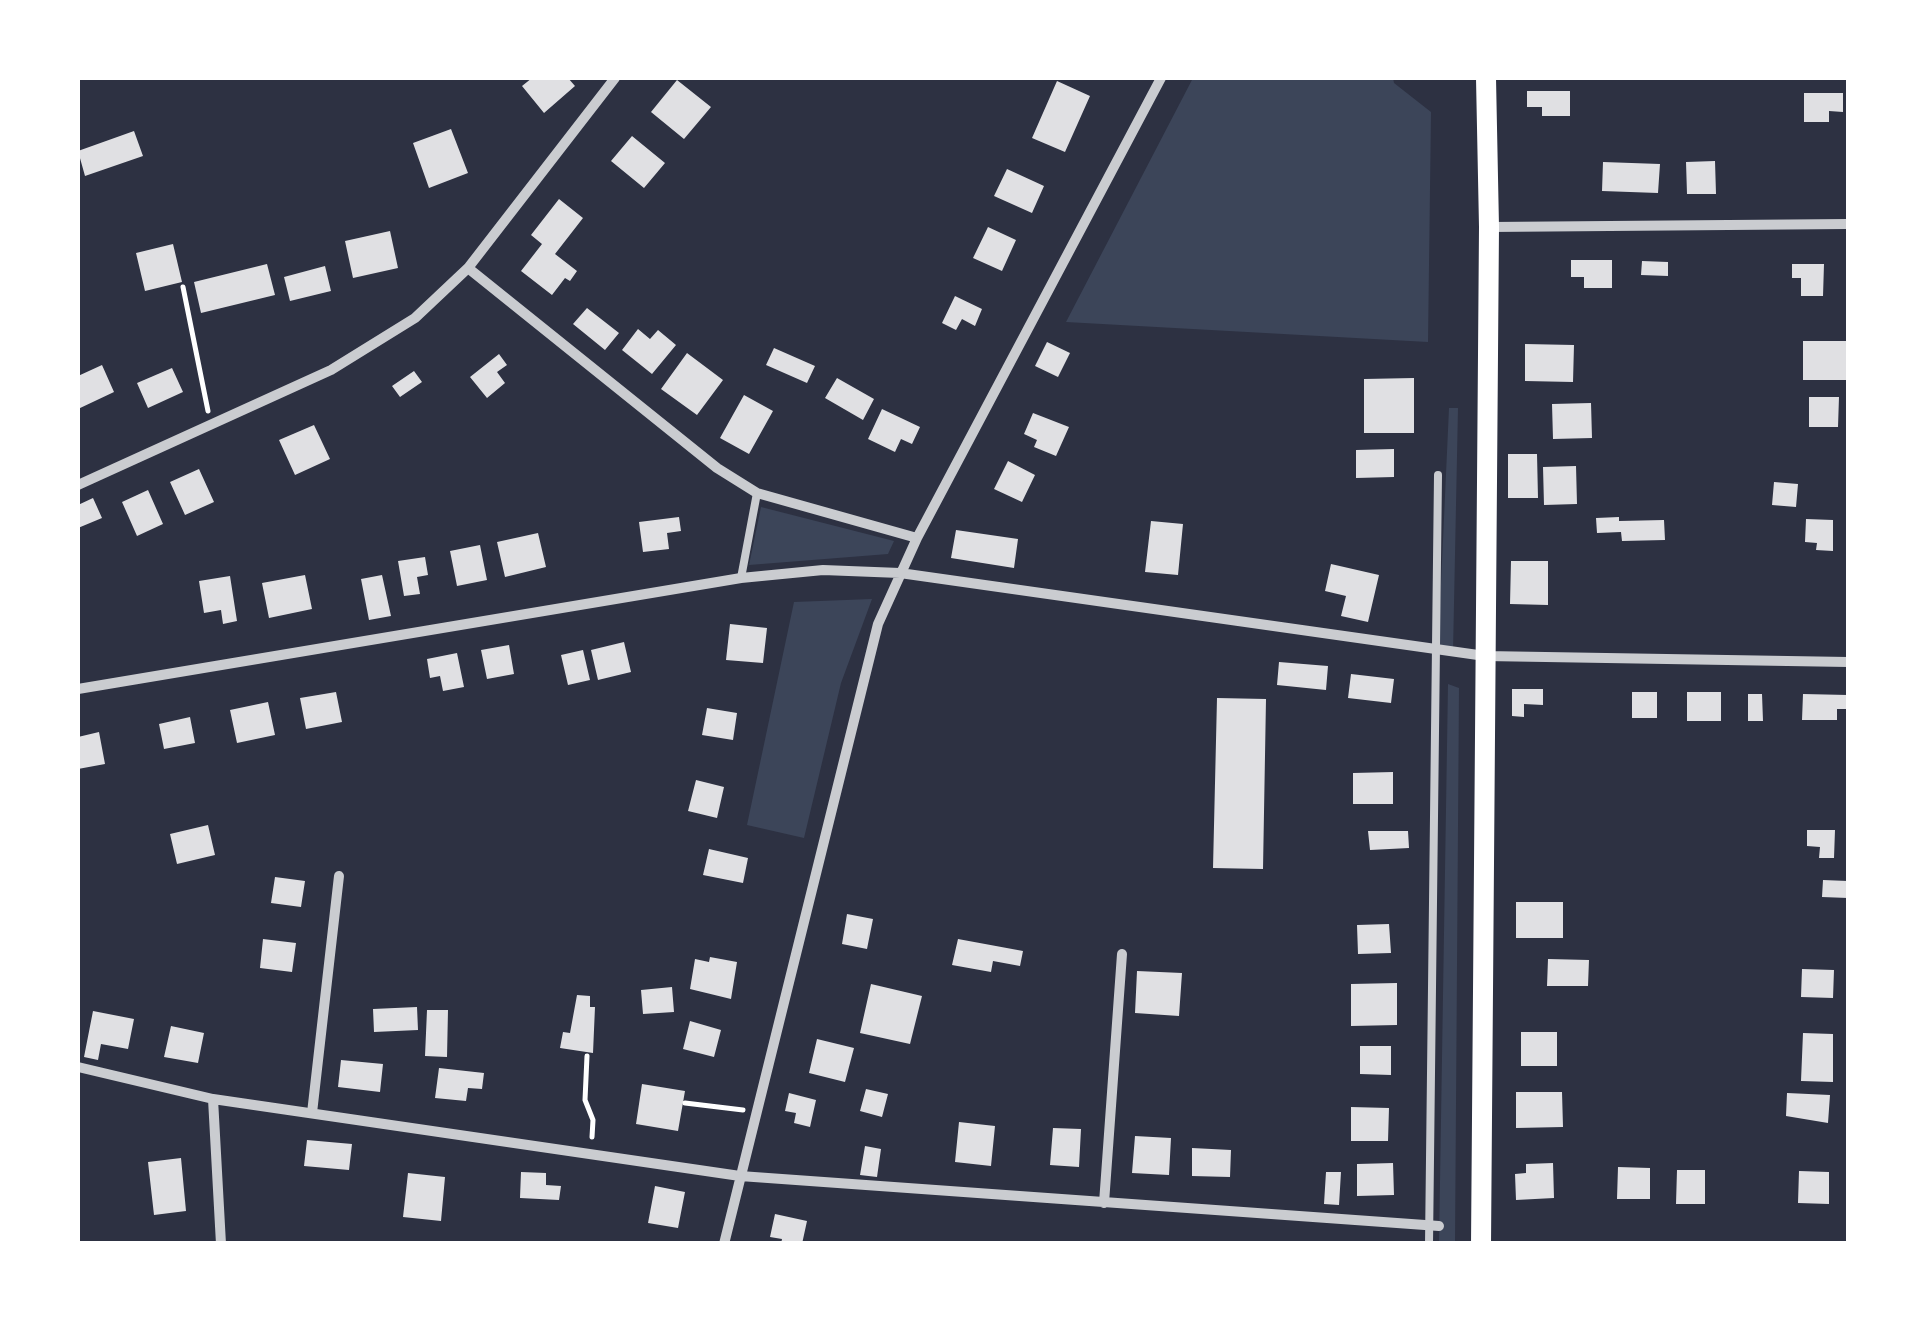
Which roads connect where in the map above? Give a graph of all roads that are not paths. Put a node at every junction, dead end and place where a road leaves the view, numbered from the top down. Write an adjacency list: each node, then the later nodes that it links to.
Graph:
1 (615, 78): 6 (street)
2 (1160, 78): 10 (street)
3 (1486, 78): 5 (main road)
4 (1848, 224): 5 (street)
5 (1489, 226): 14 (main road)
6 (468, 268): 8 (street); 9 (street)
7 (1438, 474): 13 (lane)
8 (78, 485)
9 (757, 493): 10 (street); 12 (lane)
10 (917, 538): 11 (street)
11 (900, 573): 12 (street); 13 (street); 22 (street)
12 (740, 578): 16 (street)
13 (1438, 650): 14 (street); 24 (lane)
14 (1485, 656): 15 (street); 28 (main road)
15 (1848, 662)
16 (78, 688)
17 (339, 876): 21 (street)
18 (1122, 954): 23 (street)
19 (78, 1067): 20 (street)
20 (214, 1099): 21 (street); 25 (street)
21 (312, 1113): 22 (street)
22 (740, 1176): 23 (street); 26 (street)
23 (1104, 1203): 24 (street)
24 (1434, 1226): 27 (lane)
25 (221, 1244)
26 (724, 1244)
27 (1430, 1244)
28 (1481, 1244)

